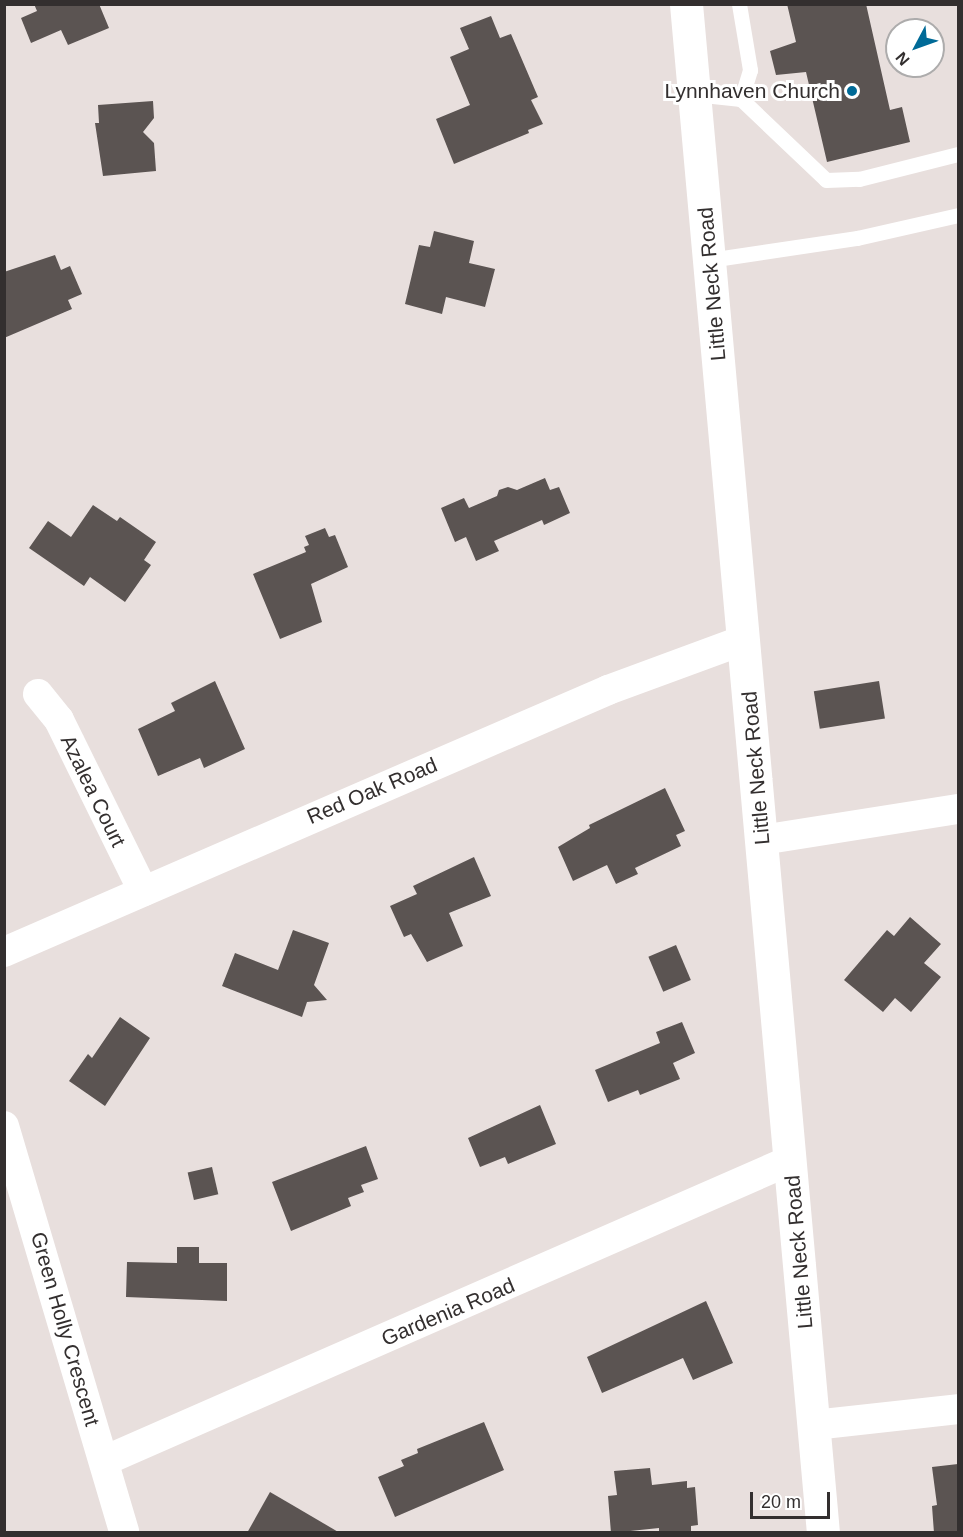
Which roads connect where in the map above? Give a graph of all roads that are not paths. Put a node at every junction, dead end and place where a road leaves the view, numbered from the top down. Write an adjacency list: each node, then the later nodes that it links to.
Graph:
1 (686, 4): 3 (street, Little Neck Road)
2 (739, 4): 4 (lane)
3 (694, 94): 4 (lane); 7 (street, Little Neck Road)
4 (741, 99): 5 (lane)
5 (958, 154)
6 (958, 215): 7 (lane)
7 (709, 260): 8 (street, Little Neck Road)
8 (744, 640): 11 (street, Little Neck Road); 12 (street, Red Oak Road)
9 (38, 694): 12 (street, Azalea Court)
10 (958, 809): 11 (street)
11 (762, 840): 15 (street, Little Neck Road)
12 (143, 891): 13 (street, Red Oak Road)
13 (4, 952)
14 (4, 1126): 18 (street, Green Holly Crescent)
15 (790, 1160): 17 (street, Little Neck Road); 18 (street, Gardenia Road)
16 (958, 1409): 17 (street)
17 (814, 1425): 20 (street, Little Neck Road)
18 (104, 1461): 19 (street, Green Holly Crescent)
19 (124, 1533)
20 (823, 1533)

